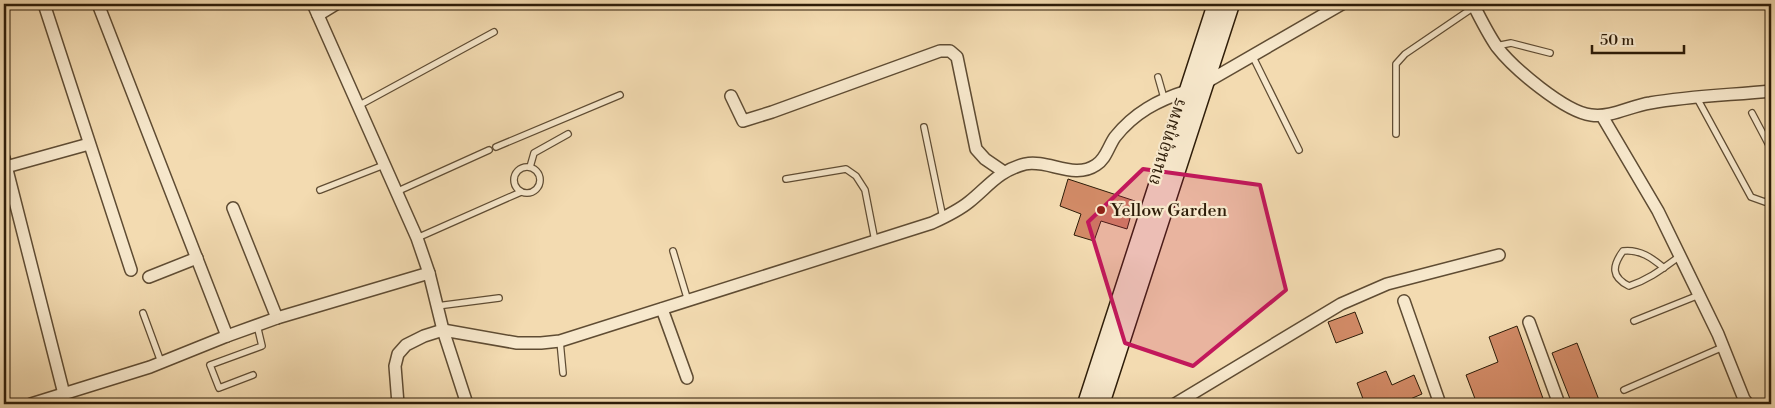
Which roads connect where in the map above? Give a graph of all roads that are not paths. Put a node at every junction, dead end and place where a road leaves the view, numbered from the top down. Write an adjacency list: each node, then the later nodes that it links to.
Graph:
1 (44, 4): 28 (street)
2 (98, 4): 49 (street)
3 (313, 4): 9 (street)
4 (336, 4): 9 (street)
5 (1216, 4): 16 (street, ถนนอุทุมพร)
6 (1231, 4): 15 (street, ถนนอุทุมพร)
7 (1337, 5): 13 (street)
8 (1474, 5): 11 (street); 27 (lane)
9 (318, 15): 22 (street)
10 (494, 32): 22 (lane)
11 (1496, 46): 12 (lane); 24 (street)
12 (1550, 53)
13 (1252, 55): 15 (street); 32 (lane)
14 (1158, 77): 20 (lane)
15 (1206, 83): 16 (street); 79 (street, ถนนอุทุมพร)
16 (1187, 91): 20 (street); 78 (street, ถนนอุทุมพร)
17 (1771, 91): 21 (street)
18 (620, 95): 29 (lane)
19 (731, 96): 36 (street)
20 (1164, 98): 36 (street)
21 (1697, 98): 24 (street); 41 (lane)
22 (358, 106): 34 (street)
23 (1752, 113): 30 (lane)
24 (1602, 116): 48 (street)
25 (924, 127): 43 (lane)
26 (568, 134): 35 (lane)
27 (1396, 134)
28 (89, 144): 33 (street); 51 (street)
29 (496, 147)
30 (1771, 149)
31 (489, 150): 39 (lane)
32 (1299, 150)
33 (5, 163): 74 (street)
34 (384, 165): 38 (lane); 39 (street)
35 (530, 166): 40 (lane); 40 (lane)
36 (1004, 172): 43 (street)
37 (786, 179): 45 (lane)
38 (320, 190)
39 (396, 192): 44 (street)
40 (521, 192): 44 (lane)
41 (1771, 198)
42 (233, 208): 61 (street)
43 (944, 218): 45 (street)
44 (417, 238): 52 (street)
45 (875, 241): 56 (street)
46 (672, 251): 56 (lane)
47 (1499, 254): 80 (street)
48 (1680, 256): 50 (lane); 54 (street)
49 (197, 258): 53 (street); 66 (street)
50 (1664, 268): 50 (lane)
51 (131, 270)
52 (429, 273): 58 (street); 61 (street)
53 (149, 277)
54 (1699, 294): 62 (lane); 68 (street)
55 (499, 298): 58 (lane)
56 (688, 301): 59 (street)
57 (1404, 301): 81 (street)
58 (437, 306): 65 (street)
59 (662, 309): 67 (street); 72 (street)
60 (144, 313): 69 (lane)
61 (276, 318): 64 (street)
62 (1634, 321)
63 (1529, 322): 82 (street)
64 (258, 325): 66 (street); 71 (lane)
65 (443, 330): 67 (street); 76 (street); 77 (street)
66 (227, 336): 69 (street)
67 (560, 341): 70 (lane)
68 (1723, 347): 73 (lane); 83 (street)
69 (162, 362): 74 (street)
70 (563, 373)
71 (253, 375)
72 (687, 378)
73 (1624, 390)
74 (64, 394): 75 (street)
75 (31, 404)
76 (398, 404)
77 (467, 404)
78 (1086, 404)
79 (1100, 404)
80 (1175, 404)
81 (1440, 404)
82 (1559, 404)
83 (1748, 404)

